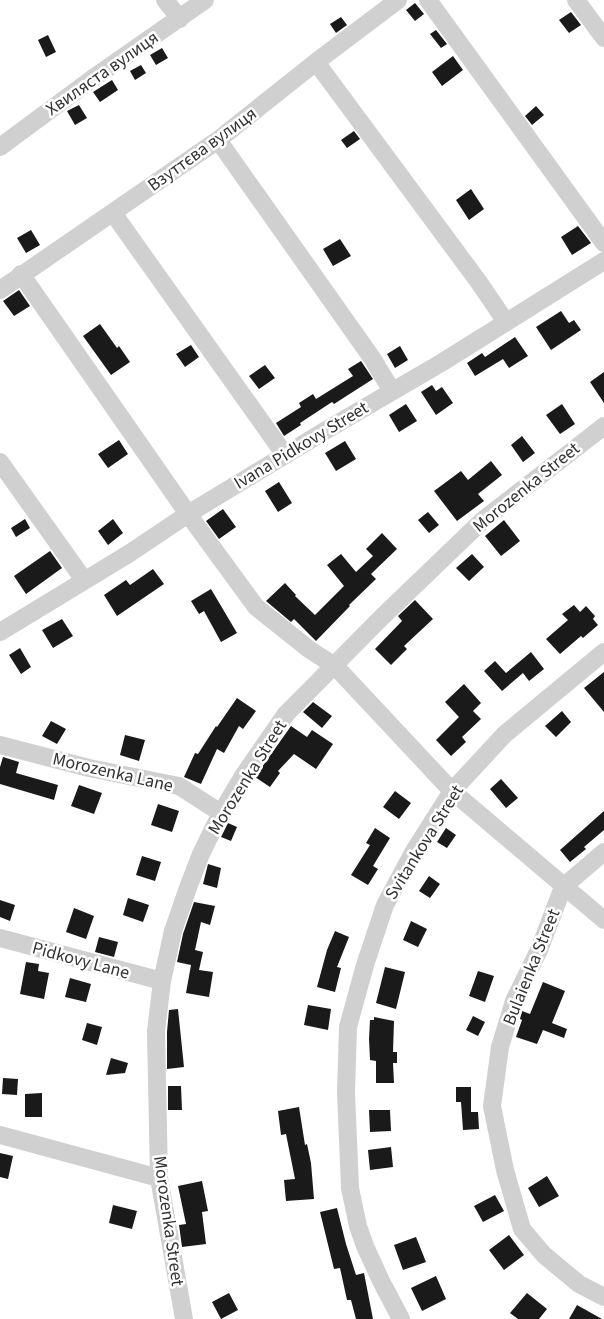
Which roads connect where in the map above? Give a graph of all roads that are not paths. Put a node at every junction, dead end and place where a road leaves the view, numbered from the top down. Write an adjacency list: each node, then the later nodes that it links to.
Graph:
1 (164, 0): 6 (street)
2 (205, 0): 6 (street, Хвиляста вулиця)
3 (398, 0): 8 (street, Взуттєва вулиця)
4 (428, 0): 12 (street)
5 (576, 0): 7 (street)
6 (180, 18): 10 (street, Хвиляста вулиця)
7 (604, 38)
8 (316, 62): 9 (street, Взуттєва вулиця); 16 (street)
9 (218, 140): 11 (street, Взуттєва вулиця); 17 (street)
10 (0, 147)
11 (113, 213): 14 (street, Взуттєва вулиця); 19 (street)
12 (604, 244)
13 (604, 261): 16 (street, Ivana Pidkovy Street)
14 (20, 274): 15 (street, Взуттєва вулиця); 21 (street)
15 (0, 290)
16 (506, 322): 17 (street, Ivana Pidkovy Street)
17 (392, 391): 19 (street, Ivana Pidkovy Street)
18 (604, 426): 25 (street, Morozenka Street)
19 (284, 455): 21 (street, Ivana Pidkovy Street)
20 (0, 462): 22 (street)
21 (188, 514): 22 (street, Ivana Pidkovy Street); 25 (street)
22 (84, 580): 23 (street, Ivana Pidkovy Street)
23 (0, 632)
24 (604, 652): 27 (street, Svitankova Street)
25 (335, 666): 27 (street); 28 (street, Morozenka Street)
26 (0, 745): 28 (street, Morozenka Lane)
27 (452, 791): 30 (street); 38 (street, Svitankova Street)
28 (221, 813): 33 (street, Morozenka Street)
29 (604, 852): 30 (street, Bulaienka Street)
30 (563, 887): 31 (street); 36 (street, Bulaienka Street)
31 (604, 920)
32 (0, 938): 33 (street, Pidkovy Lane)
33 (162, 981): 35 (street, Morozenka Street)
34 (0, 1135): 35 (street)
35 (159, 1178): 37 (street, Morozenka Street)
36 (604, 1297)
37 (184, 1319)
38 (401, 1319)

